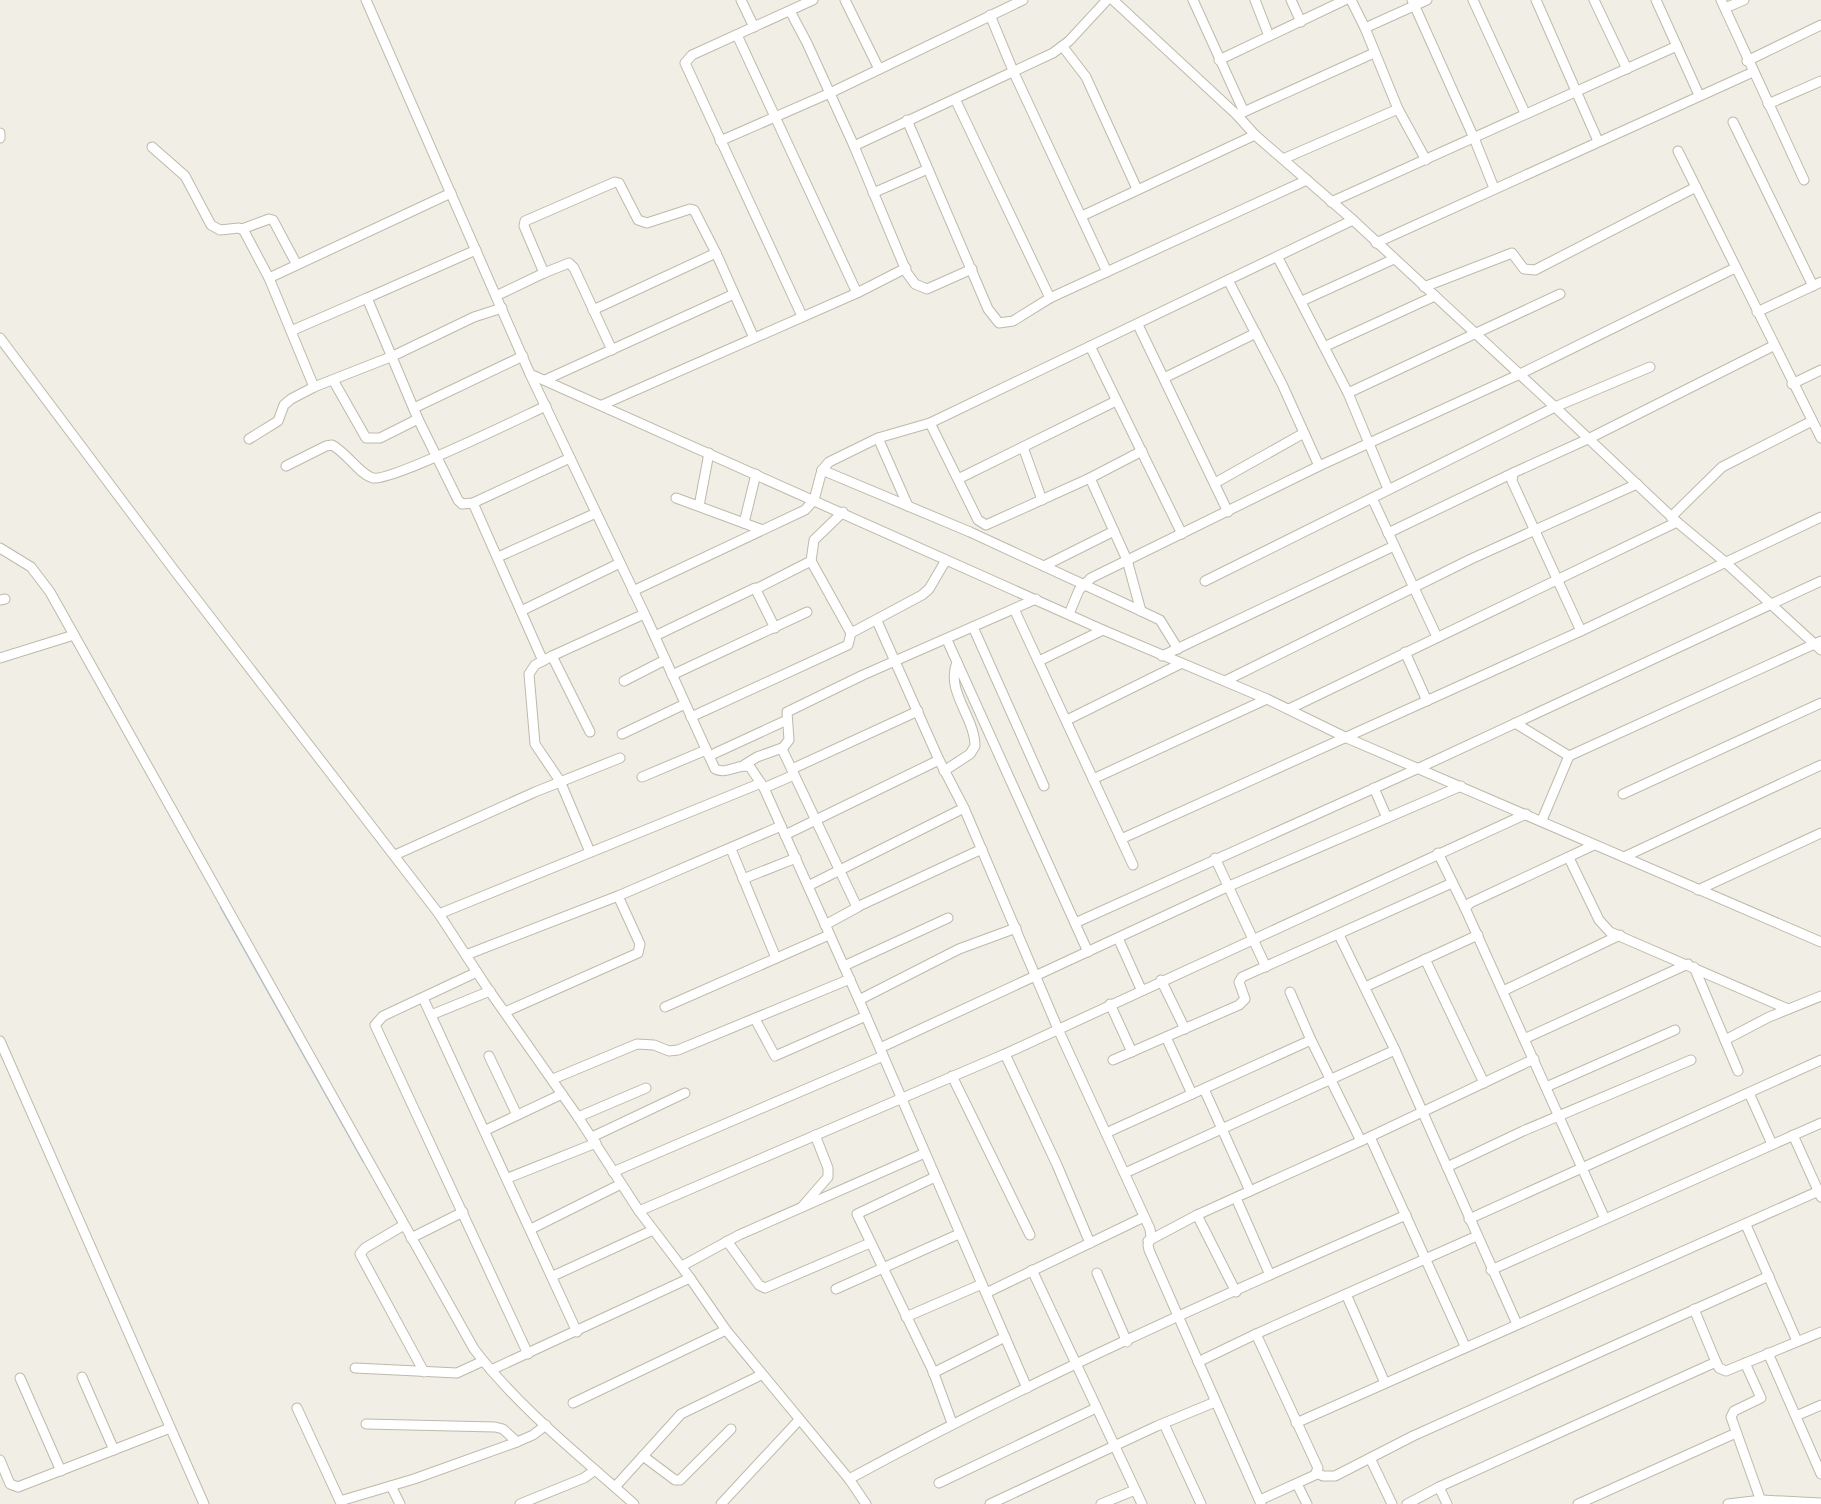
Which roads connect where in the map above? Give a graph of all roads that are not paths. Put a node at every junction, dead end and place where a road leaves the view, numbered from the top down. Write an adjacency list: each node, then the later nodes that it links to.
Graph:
1 (366, 0): 67 (street)
2 (741, 0): 25 (street)
3 (813, 0): 21 (street)
4 (845, 0): 34 (street)
5 (1023, 0): 22 (street)
6 (1107, 0): 30 (street)
7 (1113, 0): 45 (street)
8 (1192, 0): 32 (street)
9 (1255, 0): 28 (street)
10 (1291, 0): 23 (street)
11 (1345, 0): 23 (street)
12 (1351, 0): 26 (street)
13 (1427, 0): 19 (street)
14 (1472, 0): 46 (street)
15 (1536, 0): 39 (street)
16 (1594, 0): 35 (street)
17 (1656, 0): 29 (street)
18 (1744, 0): 20 (street)
19 (1413, 3): 26 (street); 53 (street)
20 (1723, 4): 33 (street)
21 (790, 11): 25 (street); 40 (street)
22 (990, 15): 34 (street); 37 (street)
23 (1301, 22): 28 (street)
24 (1821, 25): 33 (street)
25 (754, 28): 27 (street)
26 (1365, 28): 31 (street)
27 (737, 35): 47 (street); 54 (street)
28 (1269, 36): 32 (street)
29 (1677, 46): 35 (street); 41 (street)
30 (1063, 47): 37 (street); 66 (street)
31 (1374, 53): 44 (street); 45 (street)
32 (1219, 60): 45 (street)
33 (1747, 61): 36 (street)
34 (879, 69): 40 (street)
35 (1627, 69): 39 (street)
36 (1753, 72): 41 (street); 43 (street)
37 (1014, 73): 42 (street); 70 (street)
38 (1821, 82): 43 (street)
39 (1575, 92): 46 (street); 55 (street)
40 (830, 93): 47 (street); 56 (street)
41 (1699, 95): 55 (street)
42 (956, 101): 48 (street); 94 (street)
43 (1768, 104): 63 (street)
44 (1398, 109): 59 (street); 60 (street)
45 (1240, 113): 51 (street)
46 (1526, 113): 53 (street)
47 (776, 118): 54 (street); 88 (street)
48 (908, 120): 56 (street); 61 (street)
49 (1733, 122): 86 (street)
50 (0, 133): 52 (street)
51 (1255, 135): 59 (street); 66 (street)
52 (0, 138)
53 (1474, 138): 60 (street); 65 (street)
54 (720, 141): 99 (street)
55 (1598, 141): 65 (street)
56 (854, 146): 68 (street)
57 (152, 147): 72 (street)
58 (1678, 151): 64 (street)
59 (1283, 159): 62 (street)
60 (1426, 160): 69 (street)
61 (928, 169): 68 (street); 81 (street)
62 (1307, 180): 69 (street); 82 (street)
63 (1804, 180)
64 (1696, 187): 80 (street); 87 (street)
65 (1494, 188): 73 (street)
66 (1137, 189): 70 (street)
67 (451, 193): 74 (street); 78 (street)
68 (873, 193): 79 (street)
69 (1331, 202): 71 (street)
70 (1082, 216): 82 (street)
71 (1353, 220): 73 (street); 76 (street)
72 (242, 229): 78 (street); 84 (street)
73 (1376, 243): 77 (street)
74 (476, 250): 91 (street); 93 (street)
75 (716, 254): 83 (street); 89 (street); 97 (street)
76 (1278, 258): 85 (street); 95 (street)
77 (1394, 260): 87 (street); 95 (street)
78 (297, 265): 84 (street)
79 (906, 268): 81 (street); 88 (street)
80 (1735, 268): 98 (street); 115 (street)
81 (972, 269): 94 (street)
82 (1107, 272): 94 (street)
83 (544, 273): 91 (street); 97 (street)
84 (269, 278): 101 (street)
85 (1228, 280): 100 (street); 102 (street)
86 (1817, 284): 98 (street)
87 (1424, 287): 92 (street)
88 (857, 293): 99 (street)
89 (734, 294): 104 (street); 109 (street)
90 (1560, 294): 103 (street)
91 (496, 296): 96 (street)
92 (1434, 296): 103 (street); 107 (street)
93 (367, 298): 101 (street); 110 (street)
94 (1050, 298)
95 (1302, 301): 107 (street)
96 (502, 308): 110 (street); 111 (street)
97 (593, 310): 109 (street)
98 (1757, 312): 108 (street)
99 (802, 316): 104 (street)
100 (1138, 325): 106 (street); 116 (street)
101 (291, 331): 120 (street)
102 (1256, 332): 116 (street); 130 (street)
103 (1475, 334): 115 (street); 121 (street)
104 (754, 338): 123 (street)
105 (2, 343): 262 (street)
106 (1090, 346): 122 (street); 129 (street)
107 (1326, 346): 121 (street)
108 (1773, 346): 119 (street); 134 (street)
109 (612, 350): 118 (street)
110 (393, 356): 117 (street); 126 (street)
111 (522, 356): 114 (street); 126 (street)
112 (1650, 367): 125 (street)
113 (1821, 370): 119 (street)
114 (530, 374): 118 (street); 124 (street)
115 (1520, 374): 125 (street); 135 (street)
116 (1164, 378): 148 (street)
117 (333, 380): 120 (street); 127 (street)
118 (545, 380): 123 (street)
119 (1792, 384): 128 (street)
120 (314, 387): 133 (street)
121 (1348, 393): 135 (street)
122 (1116, 401): 136 (street); 137 (street)
123 (602, 405): 138 (street)
124 (546, 406): 139 (street); 140 (street)
125 (1556, 407): 134 (street); 150 (street)
126 (414, 408): 127 (street)
127 (418, 419): 139 (street)
128 (1812, 421): 132 (street); 162 (street)
129 (930, 423): 131 (street); 147 (street)
130 (1304, 433): 142 (street); 148 (street)
131 (878, 438): 143 (street); 157 (street)
132 (1821, 438)
133 (249, 439)
134 (1588, 439): 144 (street); 149 (street)
135 (1369, 443): 142 (street); 150 (street)
136 (1024, 447): 147 (street); 154 (street)
137 (1142, 451): 146 (street); 168 (street)
138 (708, 453): 145 (street); 156 (street)
139 (438, 456): 141 (street); 155 (street)
140 (570, 458): 155 (street); 160 (street)
141 (286, 466)
142 (1318, 466): 159 (street)
143 (822, 470): 153 (street); 157 (street)
144 (1513, 473): 165 (street); 167 (street)
145 (756, 474): 153 (street); 163 (street)
146 (1090, 478): 154 (street); 166 (street)
147 (958, 479): 154 (street)
148 (1214, 483): 159 (street)
149 (1637, 484): 162 (street); 165 (street)
150 (1388, 489): 152 (street)
151 (676, 498): 156 (street)
152 (1372, 498): 167 (street); 179 (street)
153 (814, 500): 158 (street); 164 (street)
154 (1042, 500)
155 (473, 503): 171 (street)
156 (699, 506): 163 (street)
157 (908, 506): 177 (street)
158 (843, 512): 172 (street); 173 (street)
159 (1228, 512): 168 (street)
160 (596, 513): 171 (street); 176 (street)
161 (1821, 517): 175 (street)
162 (1674, 520): 175 (street); 178 (street)
163 (744, 524): 164 (street)
164 (760, 529): 184 (street)
165 (1535, 529): 178 (street); 182 (street)
166 (1114, 531): 174 (street); 177 (street)
167 (1388, 533): 169 (street)
168 (1182, 534): 174 (street)
169 (1394, 546): 182 (street); 204 (street)
170 (0, 548): 199 (street)
171 (498, 557): 188 (street)
172 (811, 560): 183 (street); 198 (street)
173 (946, 560): 185 (street); 193 (street)
174 (1127, 560): 181 (street); 189 (street)
175 (1725, 562): 186 (street); 197 (street)
176 (620, 563): 184 (street); 188 (street)
177 (1044, 566): 181 (street)
178 (1558, 580): 197 (street); 201 (street)
179 (1205, 581)
180 (1821, 581): 186 (street)
181 (1084, 584): 189 (street); 191 (street)
182 (1414, 587): 201 (street); 216 (street)
183 (756, 589): 195 (street); 200 (street)
184 (633, 591): 192 (street)
185 (1036, 599): 187 (street); 191 (street)
186 (1770, 603): 203 (street); 227 (street)
187 (1014, 608): 194 (street); 212 (street)
188 (521, 611): 210 (street)
189 (1141, 611): 204 (street)
190 (807, 612): 195 (street)
191 (1069, 614): 196 (street)
192 (645, 615): 200 (street); 206 (street)
193 (877, 621): 198 (street); 211 (street)
194 (973, 627): 202 (street); 245 (street)
195 (775, 628): 215 (street)
196 (1103, 630): 207 (street); 212 (street)
197 (1581, 631): 219 (street)
198 (851, 633): 224 (street)
199 (73, 635): 208 (street); 379 (street)
200 (654, 636): 209 (street)
201 (1438, 637): 205 (street)
202 (946, 640): 211 (street); 213 (street)
203 (1819, 645): 233 (street)
204 (1178, 649): 207 (street)
205 (1405, 652): 219 (street); 222 (street)
206 (552, 656): 210 (street); 228 (street)
207 (1162, 656): 214 (street)
208 (0, 658)
209 (665, 660): 215 (street); 217 (street)
210 (543, 661): 243 (street)
211 (894, 661): 223 (street); 225 (street)
212 (1039, 661): 226 (street)
213 (958, 662): 239 (street); 279 (street)
214 (1180, 664): 216 (street); 226 (street)
215 (672, 675): 221 (street)
216 (1226, 681): 218 (street)
217 (624, 682)
218 (1267, 698): 222 (street); 242 (street)
219 (1427, 701): 230 (street)
220 (1821, 703): 248 (street)
221 (685, 704): 224 (street); 229 (street)
222 (1289, 709): 230 (street)
223 (918, 711): 235 (street); 240 (street)
224 (691, 717): 232 (street)
225 (787, 720): 231 (street); 232 (street)
226 (1067, 720): 242 (street)
227 (1515, 723): 233 (street); 238 (street)
228 (590, 732)
229 (622, 734)
230 (1348, 738): 238 (street); 256 (street)
231 (782, 748): 236 (street); 240 (street)
232 (707, 753): 236 (street); 241 (street)
233 (1569, 756): 253 (street)
234 (620, 758): 243 (street)
235 (938, 760): 239 (street); 252 (street)
236 (744, 765): 244 (street)
237 (1821, 765): 263 (street)
238 (1420, 768): 246 (street); 247 (street)
239 (944, 771): 249 (street)
240 (793, 772): 244 (street); 252 (street)
241 (642, 777)
242 (1093, 779): 256 (street)
243 (560, 782): 260 (street); 262 (street)
244 (763, 786): 254 (street); 260 (street)
245 (1044, 786)
246 (1461, 786): 250 (street); 251 (street)
247 (1374, 788): 251 (street); 265 (street)
248 (1624, 794)
249 (964, 808): 259 (street); 268 (street)
250 (1526, 814): 253 (street); 261 (street)
251 (1387, 818): 272 (street)
252 (814, 819): 254 (street); 268 (street)
253 (1542, 820): 257 (street)
254 (783, 831): 258 (street); 264 (street)
255 (1821, 833): 273 (street)
256 (1121, 839): 267 (street)
257 (1594, 844): 263 (street); 266 (street)
258 (731, 849): 269 (street); 274 (street)
259 (982, 849): 275 (street); 281 (street)
260 (590, 852): 277 (street)
261 (1438, 853): 270 (street); 287 (street)
262 (395, 855): 277 (street)
263 (1624, 857): 273 (street)
264 (796, 858): 269 (street); 271 (street)
265 (1215, 858): 272 (street); 279 (street)
266 (1569, 858): 276 (street); 285 (street)
267 (1133, 865)
268 (840, 871): 271 (street); 275 (street)
269 (744, 879): 291 (street)
270 (1452, 883): 276 (street); 283 (street)
271 (808, 886): 280 (street)
272 (1227, 887): 286 (street); 287 (street)
273 (1698, 890): 288 (street)
274 (618, 896): 290 (street); 311 (street)
275 (858, 907): 280 (street)
276 (1465, 908): 284 (street)
277 (439, 914): 290 (street)
278 (948, 918): 293 (street)
279 (1075, 923): 289 (street)
280 (825, 925): 282 (street)
281 (1016, 928): 297 (street); 307 (street)
282 (829, 935): 291 (street); 293 (street)
283 (1339, 935): 295 (street); 300 (street)
284 (1478, 935): 292 (street); 304 (street)
285 (1620, 935): 294 (street); 304 (street)
286 (1118, 938): 289 (street); 301 (street)
287 (1252, 938): 295 (street); 299 (street)
288 (1821, 942)
289 (1088, 952): 297 (street)
290 (466, 955): 296 (street)
291 (776, 958): 309 (street)
292 (1425, 959): 300 (street); 336 (street)
293 (844, 966): 298 (street)
294 (1691, 966): 310 (street); 319 (street); 321 (street)
295 (1266, 968): 316 (street)
296 (477, 972): 302 (street); 306 (street)
297 (1037, 976): 315 (street); 324 (street)
298 (850, 979): 307 (street); 314 (street)
299 (1161, 980): 301 (street); 316 (street)
300 (1365, 987): 323 (street)
301 (1141, 989): 308 (street)
302 (490, 991): 311 (street); 312 (street)
303 (1290, 992): 320 (street)
304 (1504, 992): 319 (street)
305 (1821, 996): 310 (street)
306 (423, 998): 312 (street); 372 (street)
307 (860, 1000): 313 (street)
308 (1110, 1004): 315 (street); 325 (street)
309 (665, 1007)
310 (1788, 1009): 321 (street)
311 (505, 1012): 334 (street)
312 (431, 1015): 350 (street)
313 (866, 1016): 314 (street); 324 (street)
314 (755, 1019): 334 (street)
315 (1058, 1029): 326 (street); 352 (street)
316 (1185, 1029): 318 (street)
317 (1675, 1030): 337 (street)
318 (1166, 1037): 325 (street); 343 (street)
319 (1524, 1039): 328 (street)
320 (1311, 1040): 335 (street); 339 (street)
321 (1725, 1040): 332 (street)
322 (0, 1042): 443 (street)
323 (1395, 1050): 335 (street); 345 (street)
324 (882, 1052): 344 (street); 362 (street)
325 (1132, 1052): 329 (street)
326 (1005, 1054): 333 (street); 389 (street)
327 (489, 1056): 346 (street)
328 (1534, 1059): 336 (street); 337 (street)
329 (1113, 1060)
330 (1691, 1060): 347 (street)
331 (1821, 1060): 341 (street)
332 (1738, 1071)
333 (952, 1076): 344 (street); 383 (street)
334 (552, 1079): 342 (street)
335 (1330, 1080): 351 (street); 357 (street)
336 (1484, 1083): 345 (street)
337 (1546, 1087): 347 (street)
338 (646, 1088): 348 (street)
339 (1204, 1089): 343 (street); 351 (street)
340 (685, 1093): 356 (street)
341 (1750, 1093): 358 (street); 361 (street)
342 (562, 1094): 346 (street); 348 (street)
343 (1192, 1094): 352 (street)
344 (901, 1098): 354 (street); 359 (street)
345 (1421, 1113): 355 (street); 360 (street)
346 (517, 1115): 350 (street)
347 (1560, 1116): 360 (street); 361 (street)
348 (578, 1117): 356 (street)
349 (1821, 1123): 353 (street)
350 (486, 1130): 365 (street)
351 (1222, 1130): 363 (street); 367 (street)
352 (1106, 1134): 363 (street)
353 (1793, 1135): 358 (street); 368 (street)
354 (815, 1136): 370 (street); 371 (street)
355 (1370, 1137): 357 (street); 374 (street)
356 (594, 1140): 362 (street); 365 (street)
357 (1361, 1141): 367 (street)
358 (1772, 1144): 377 (street)
359 (925, 1153): 364 (street); 370 (street)
360 (1447, 1167): 376 (street)
361 (1582, 1168): 376 (street); 377 (street)
362 (614, 1172): 366 (street)
363 (1125, 1173): 375 (street)
364 (935, 1177): 382 (street); 388 (street)
365 (508, 1178): 380 (street)
366 (621, 1184): 371 (street); 380 (street)
367 (1250, 1191): 369 (street)
368 (1820, 1193): 378 (street)
369 (1236, 1198): 373 (street); 396 (street)
370 (802, 1207): 386 (street)
371 (639, 1211): 381 (street)
372 (463, 1212): 385 (street); 417 (street)
373 (1197, 1215): 387 (street); 402 (street)
374 (1406, 1215): 390 (street); 396 (street)
375 (1144, 1217): 387 (street); 389 (street)
376 (1469, 1219): 384 (street)
377 (1605, 1219): 394 (street)
378 (1746, 1225): 398 (street); 407 (street)
379 (400, 1228): 385 (street); 425 (street)
380 (531, 1229): 397 (street)
381 (653, 1230): 391 (street); 397 (street)
382 (960, 1234): 392 (street); 401 (street)
383 (1030, 1235)
384 (1477, 1236): 390 (street); 394 (street)
385 (411, 1238): 420 (street)
386 (727, 1241): 388 (street); 391 (street)
387 (1148, 1242): 406 (street)
388 (870, 1243): 392 (street)
389 (1090, 1243): 393 (street)
390 (1425, 1258): 403 (street); 415 (street)
391 (682, 1266): 399 (street)
392 (882, 1268): 400 (street); 405 (street)
393 (1032, 1270): 401 (street); 422 (street)
394 (1491, 1270): 407 (street)
395 (1097, 1273): 414 (street)
396 (1270, 1275): 402 (street)
397 (553, 1276): 409 (street)
398 (1769, 1276): 404 (street); 413 (street)
399 (690, 1278): 408 (street); 409 (street)
400 (836, 1289)
401 (984, 1289): 405 (street); 412 (street)
402 (1236, 1292): 406 (street)
403 (1346, 1294): 411 (street); 430 (street)
404 (1694, 1309): 419 (street); 451 (street)
405 (906, 1317): 426 (street)
406 (1181, 1317): 414 (street); 418 (street)
407 (1517, 1324): 415 (street)
408 (726, 1330): 427 (street); 433 (street)
409 (577, 1332): 417 (street)
410 (1821, 1332): 413 (street)
411 (1256, 1334): 418 (street); 440 (street)
412 (1005, 1337): 426 (street); 431 (street)
413 (1797, 1341): 416 (street)
414 (1127, 1342): 422 (street)
415 (1465, 1346): 430 (street)
416 (1768, 1353): 421 (street); 437 (street)
417 (528, 1354): 424 (street)
418 (1198, 1362): 432 (street)
419 (1716, 1362): 421 (street); 463 (street)
420 (479, 1363): 424 (street); 425 (street)
421 (1746, 1363): 446 (street)
422 (1076, 1365): 431 (street); 436 (street)
423 (355, 1368): 425 (street)
424 (491, 1370): 445 (street)
425 (424, 1372)
426 (933, 1373): 439 (street)
427 (761, 1375): 438 (street); 450 (street)
428 (20, 1378): 453 (street)
429 (82, 1378): 449 (street)
430 (1385, 1382): 440 (street)
431 (1027, 1388): 439 (street)
432 (1215, 1402): 442 (street); 465 (street)
433 (573, 1403)
434 (1821, 1405): 437 (street)
435 (297, 1408): 461 (street)
436 (1096, 1408): 448 (street); 458 (street)
437 (1796, 1416): 456 (street)
438 (799, 1420): 457 (street); 473 (street)
439 (952, 1423): 457 (street)
440 (1296, 1423): 454 (street)
441 (366, 1424): 447 (street)
442 (1164, 1424): 448 (street); 477 (street)
443 (170, 1428): 449 (street); 469 (street)
444 (731, 1429): 450 (street)
445 (540, 1430): 447 (street); 455 (street)
446 (1736, 1433): 466 (street); 482 (street)
447 (517, 1442): 461 (street)
448 (1114, 1446): 464 (street); 467 (street)
449 (114, 1450): 453 (street)
450 (643, 1456): 462 (street)
451 (1370, 1458): 454 (street); 479 (street)
452 (0, 1460): 459 (street)
453 (61, 1470): 459 (street)
454 (1317, 1473): 460 (street)
455 (590, 1474): 462 (street); 471 (street)
456 (1821, 1474)
457 (849, 1479): 474 (street)
458 (939, 1483)
459 (4, 1484)
460 (1297, 1484): 465 (street); 478 (street)
461 (391, 1486): 470 (street)
462 (615, 1487): 472 (street)
463 (1440, 1487): 480 (street); 481 (street)
464 (1135, 1490): 475 (street); 476 (street)
465 (1260, 1502)
466 (1762, 1502): 468 (street); 483 (street)
467 (996, 1503)
468 (1821, 1503)
469 (204, 1504)
470 (400, 1504)
471 (520, 1504)
472 (634, 1504)
473 (721, 1504)
474 (866, 1504)
475 (1101, 1504)
476 (1142, 1504)
477 (1201, 1504)
478 (1307, 1504)
479 (1392, 1504)
480 (1407, 1504)
481 (1447, 1504)
482 (1578, 1504)
483 (1728, 1504)

